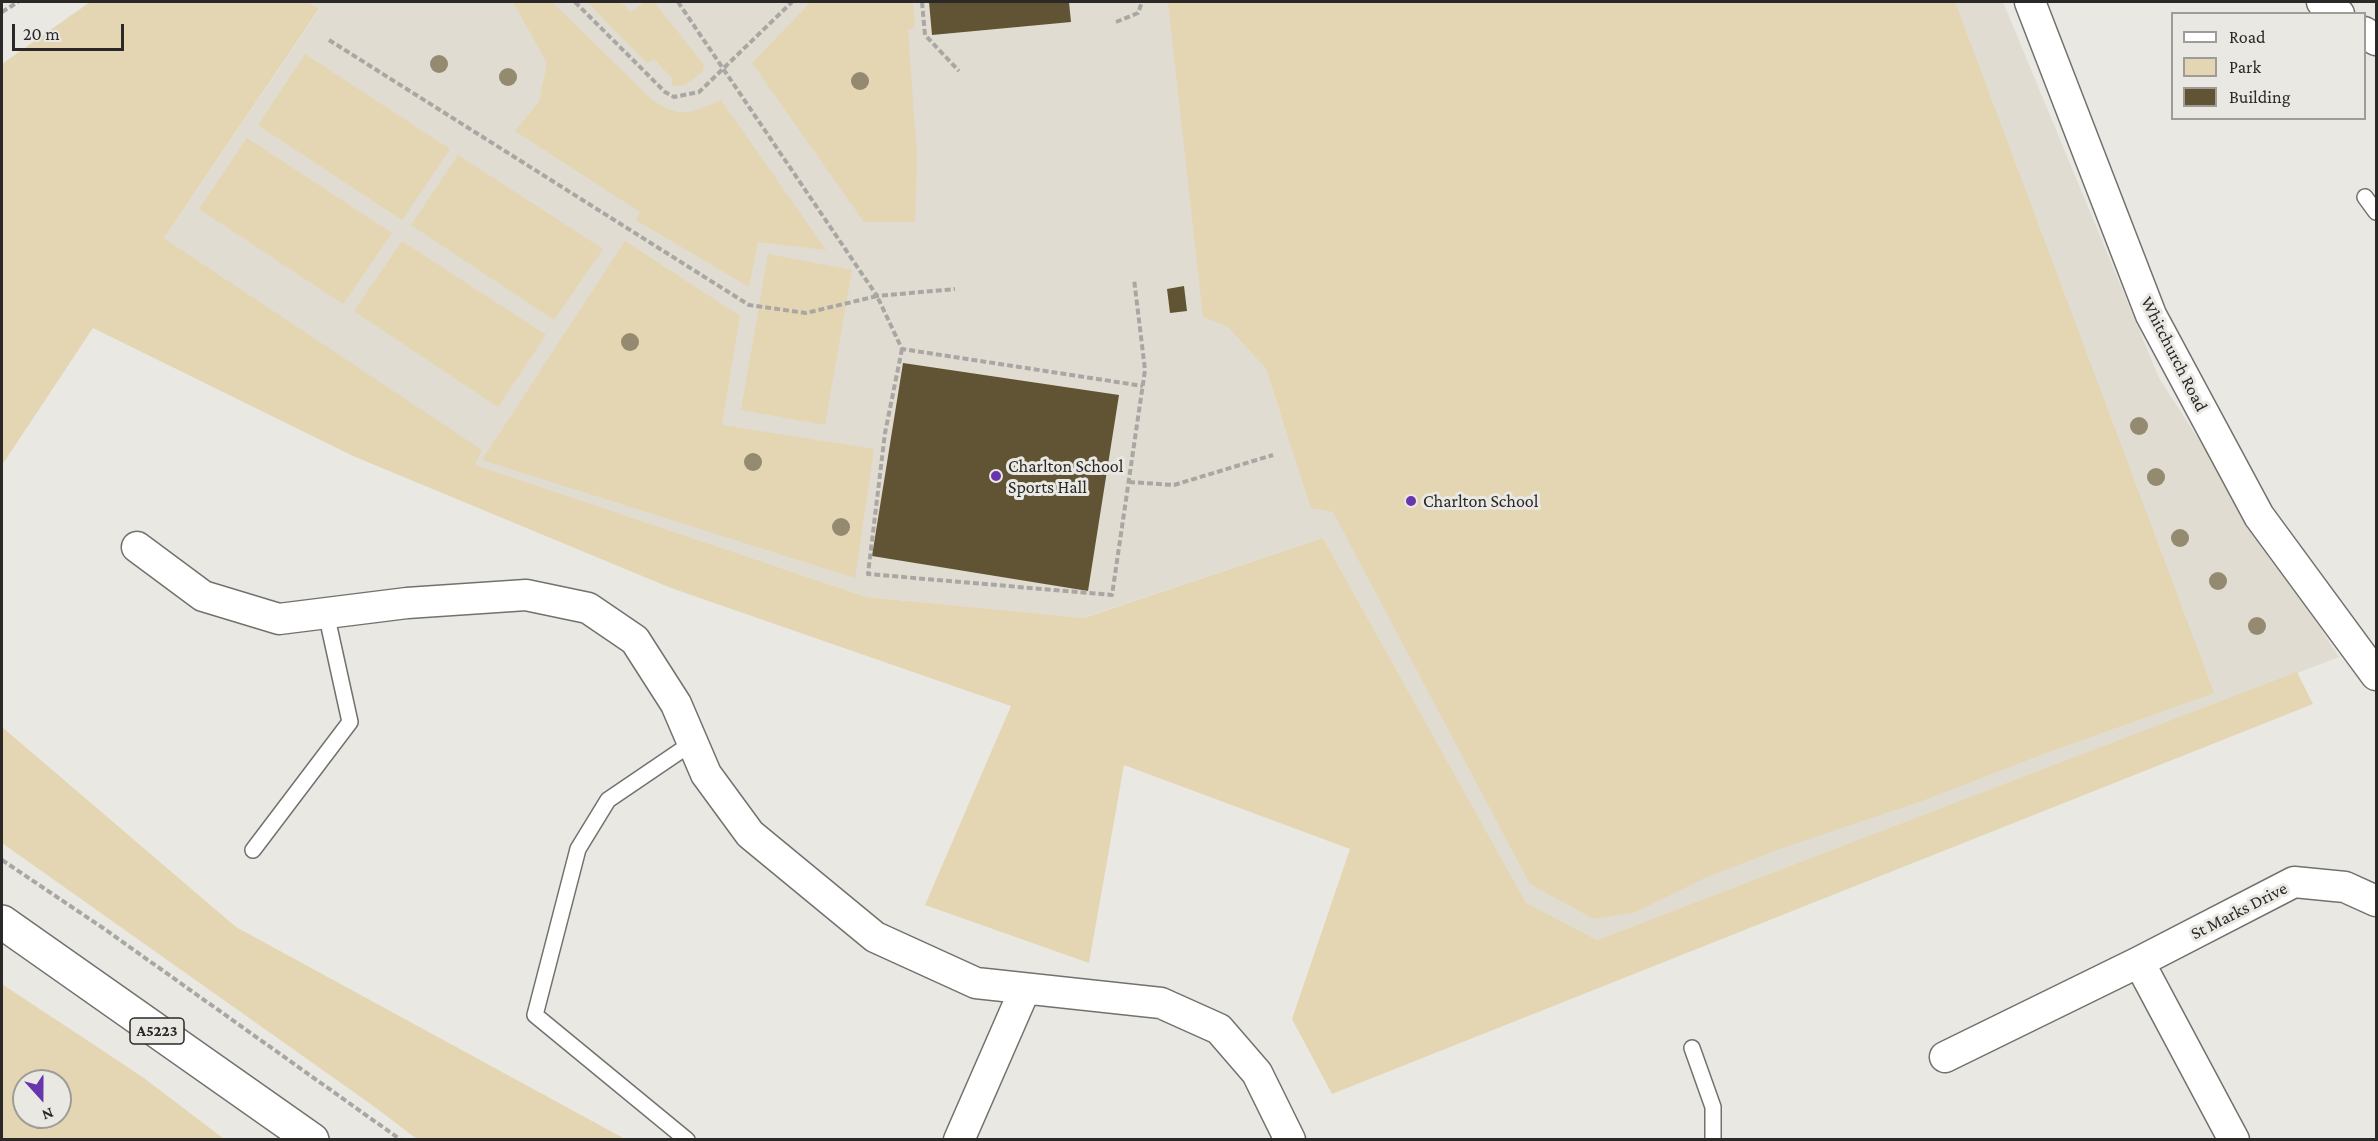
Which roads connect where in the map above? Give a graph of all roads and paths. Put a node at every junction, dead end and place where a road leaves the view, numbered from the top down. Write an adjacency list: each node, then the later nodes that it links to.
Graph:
1 (18, 2): 9 (path)
2 (575, 2): 13 (path)
3 (678, 2): 13 (path)
4 (792, 2): 13 (path)
5 (922, 2): 14 (path)
6 (1142, 2): 11 (path)
7 (2030, 2): 26 (street, Whitchurch Road)
8 (2322, 2): 10 (street)
9 (2, 12)
10 (2336, 12)
11 (1116, 22)
12 (329, 40): 19 (path)
13 (725, 69): 19 (path)
14 (958, 71)
15 (2365, 197): 16 (lane)
16 (2376, 212)
17 (1134, 279): 21 (path)
18 (955, 289): 19 (path)
19 (877, 296): 20 (path)
20 (902, 349): 21 (path); 23 (path)
21 (1143, 386): 23 (path)
22 (1273, 455): 23 (path)
23 (1129, 482)
24 (137, 547): 25 (street)
25 (326, 614): 27 (street); 28 (lane)
26 (2376, 675)
27 (692, 743): 33 (street); 38 (lane)
28 (253, 850)
29 (2, 860): 37 (path)
30 (2376, 901): 32 (street, St Marks Drive)
31 (2, 922): 36 (main road, A5223)
32 (2139, 962): 35 (street, St Marks Drive); 42 (street)
33 (1025, 989): 39 (street); 40 (street)
34 (1692, 1048): 41 (lane)
35 (1946, 1057)
36 (312, 1140)
37 (401, 1140)
38 (687, 1140)
39 (959, 1140)
40 (1290, 1140)
41 (1713, 1140)
42 (2234, 1140)

